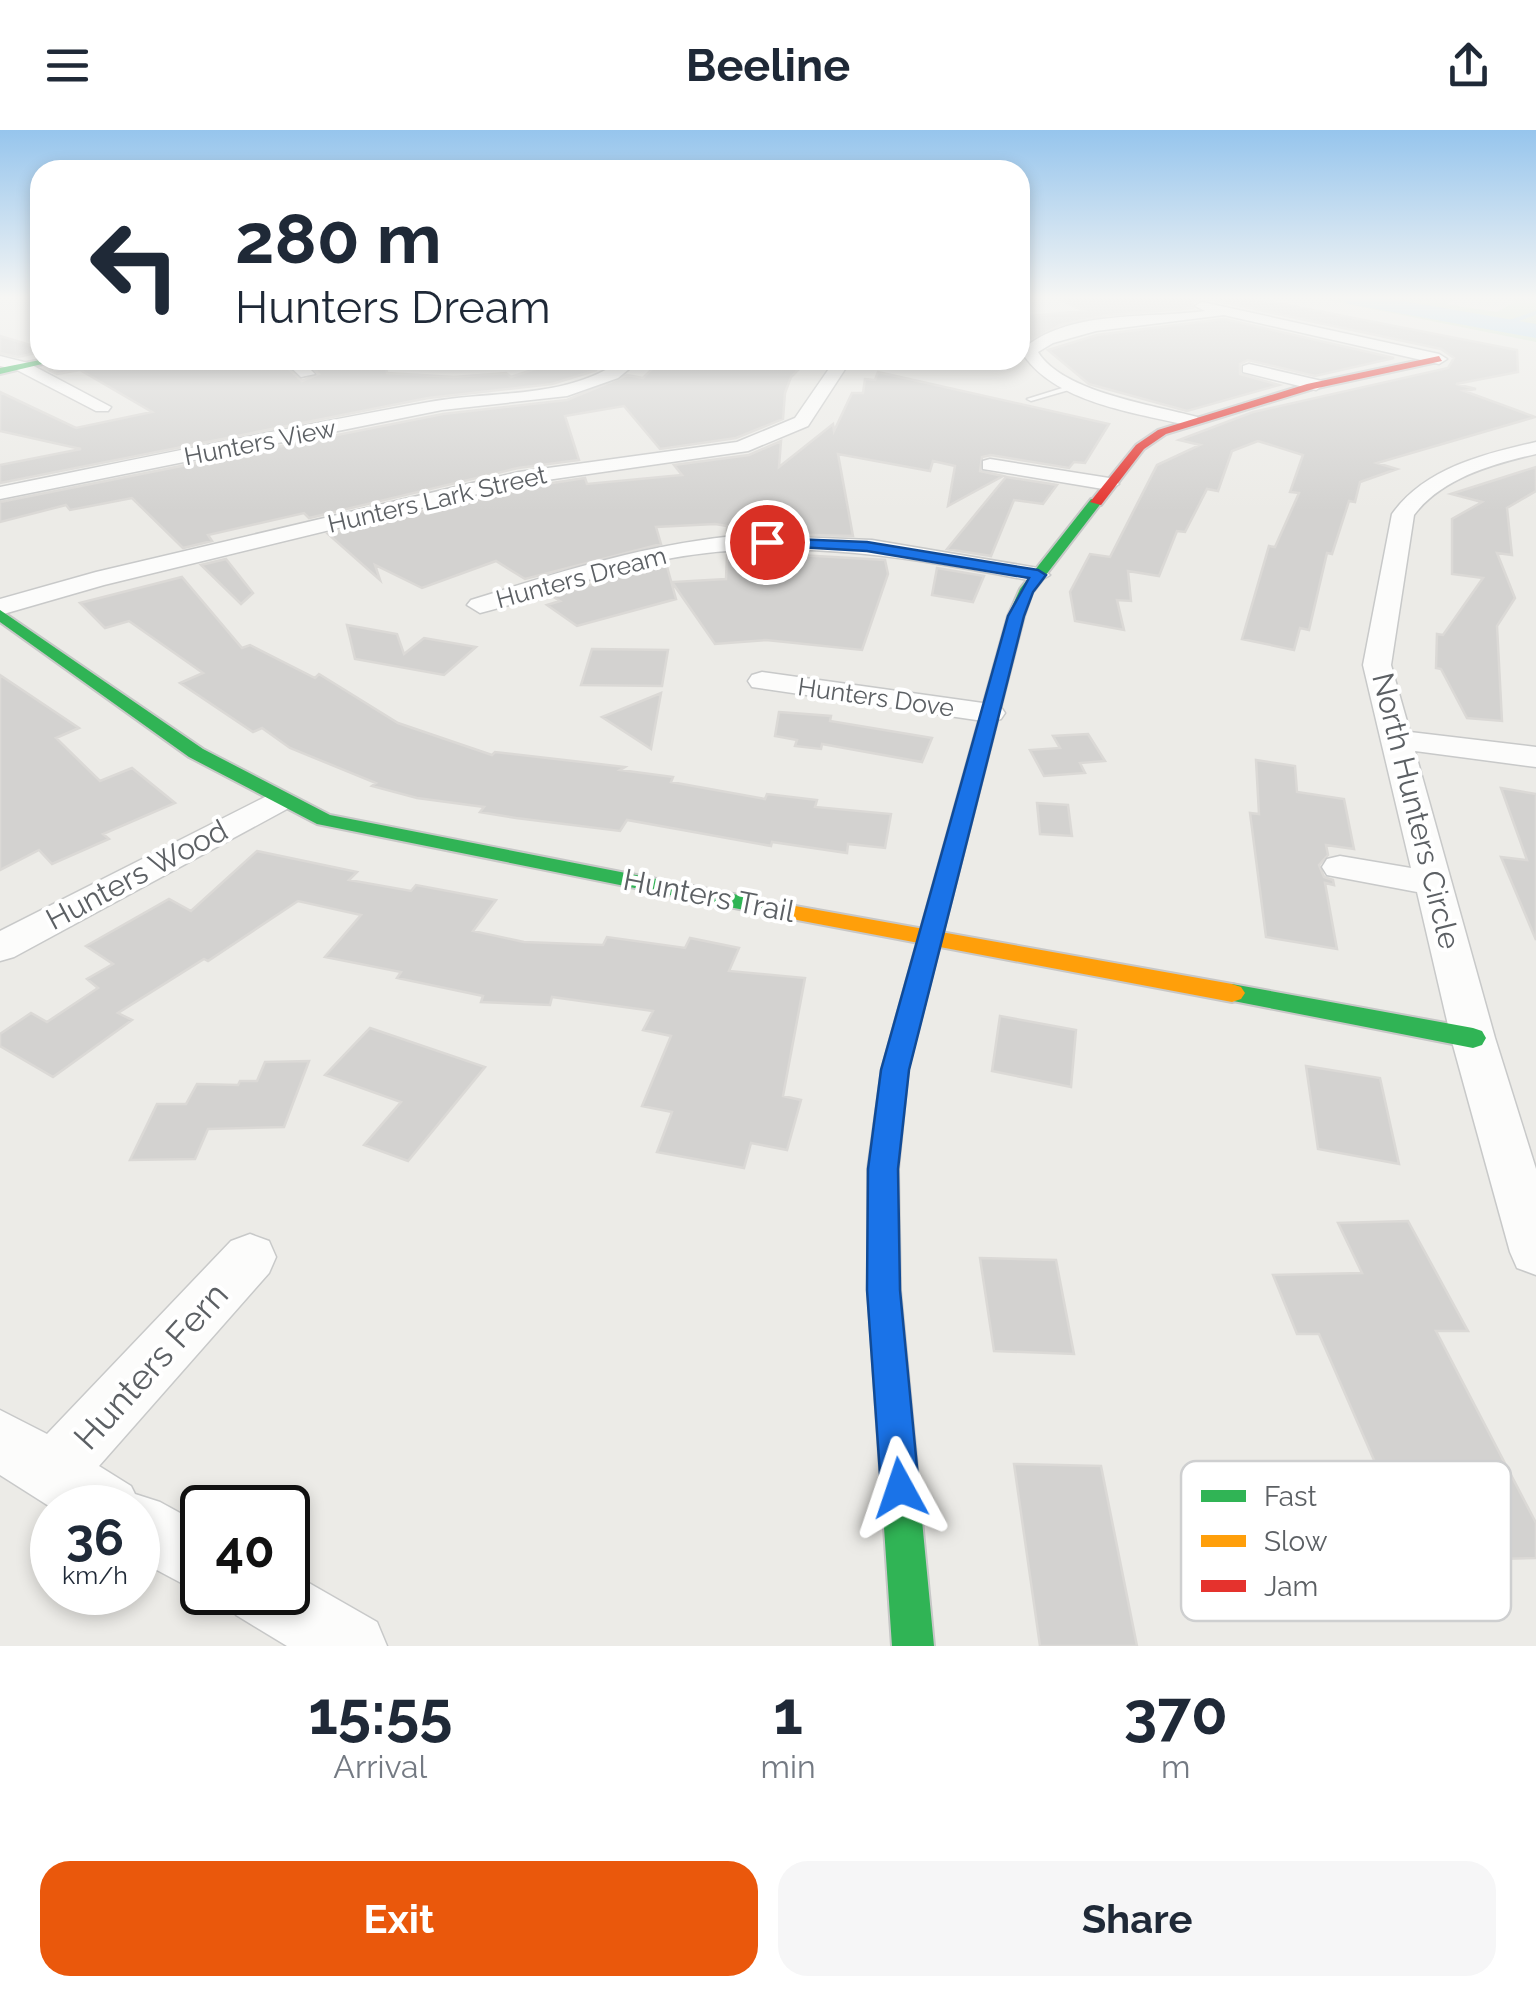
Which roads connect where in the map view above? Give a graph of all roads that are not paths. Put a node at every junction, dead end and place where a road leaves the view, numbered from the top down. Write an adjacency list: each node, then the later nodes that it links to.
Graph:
1 (26, 369): 12 (street)
2 (1040, 369): 10 (street)
3 (1250, 369): 9 (street)
4 (1390, 369): 9 (street)
5 (302, 370): 8 (street)
6 (620, 370): 17 (street, Hunters View)
7 (836, 370): 20 (street, Hunters Lark Street)
8 (307, 374)
9 (1316, 385): 13 (street)
10 (1076, 386): 11 (lane); 13 (street)
11 (1031, 398)
12 (102, 406)
13 (1192, 421): 16 (street)
14 (1536, 448): 24 (street, North Hunters Circle)
15 (990, 465): 16 (street)
16 (1109, 484): 18 (street)
17 (0, 493)
18 (1038, 575): 19 (street, Hunters Dream); 23 (street)
19 (480, 605)
20 (0, 607)
21 (0, 615): 26 (street, Hunters Trail)
22 (762, 681): 23 (street, Hunters Dove)
23 (990, 713): 29 (street)
24 (1394, 738): 25 (street); 28 (street, North Hunters Circle)
25 (1536, 757)
26 (275, 802): 29 (street, Hunters Trail); 30 (street, Hunters Wood)
27 (1340, 867): 28 (street)
28 (1432, 883): 31 (street, North Hunters Circle)
29 (930, 938): 31 (street, Hunters Trail); 39 (street)
30 (0, 948)
31 (1474, 1038): 32 (street, North Hunters Circle)
32 (1536, 1252)
33 (250, 1257): 35 (street, Hunters Fern)
34 (0, 1440): 35 (street)
35 (51, 1475): 36 (street)
36 (69, 1485)
37 (298, 1615): 38 (street)
38 (353, 1646)
39 (913, 1646)

